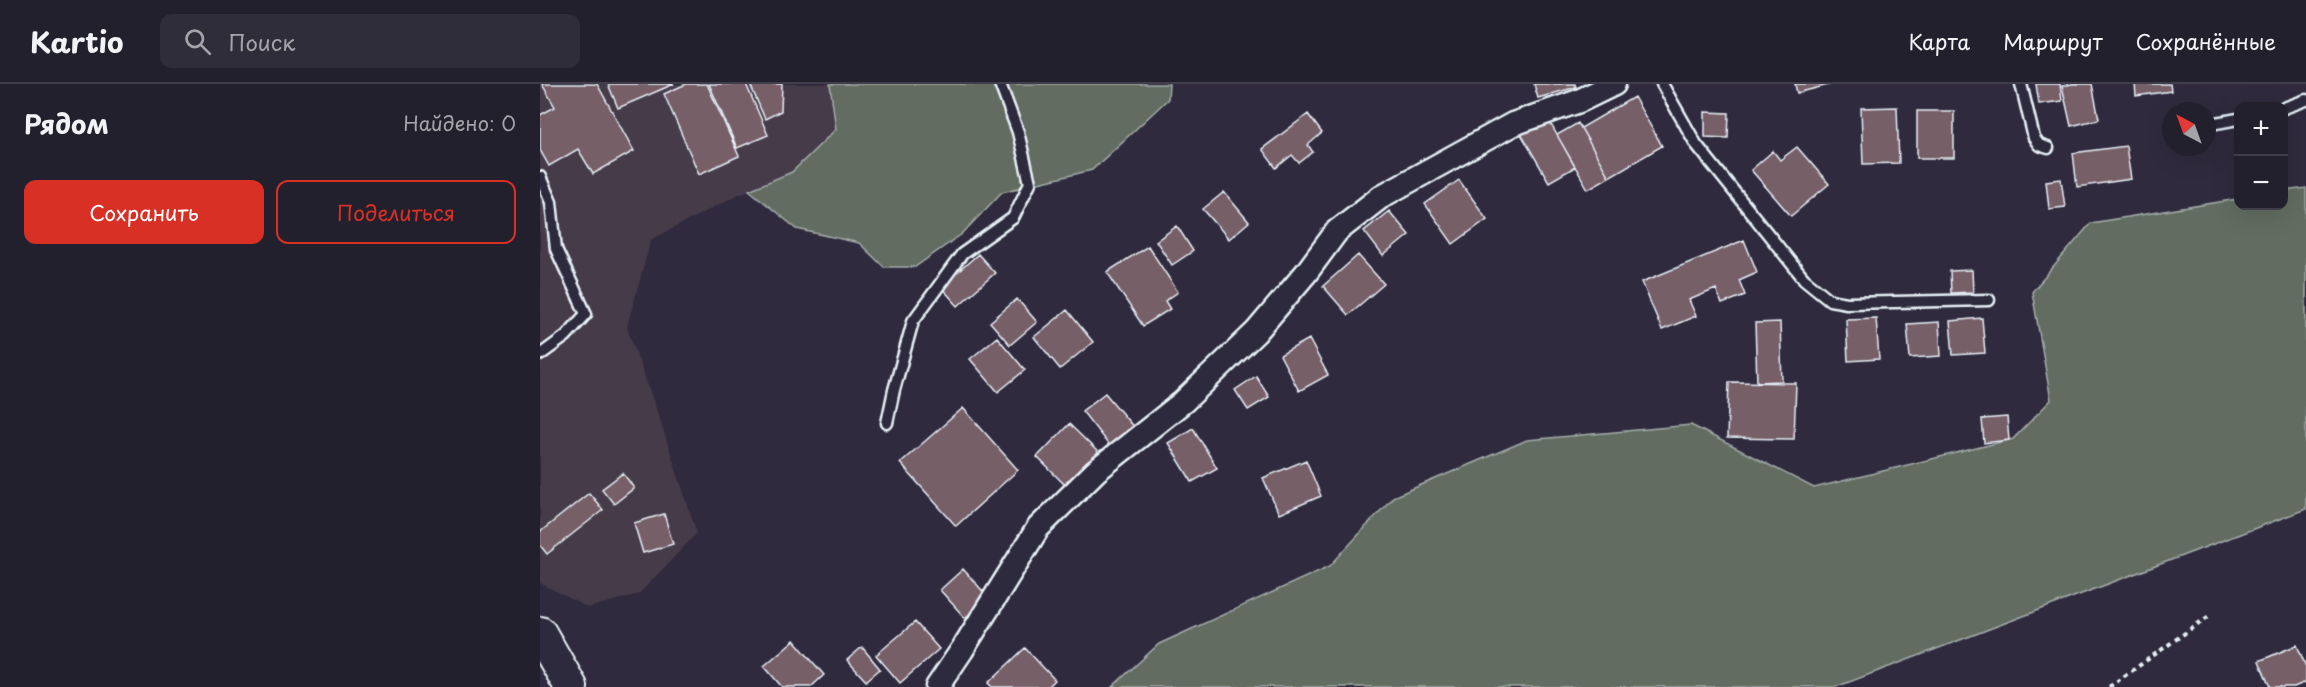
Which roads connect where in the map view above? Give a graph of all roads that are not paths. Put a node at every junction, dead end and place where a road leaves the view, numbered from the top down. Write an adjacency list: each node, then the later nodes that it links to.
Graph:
1 (1000, 84): 13 (lane)
2 (1614, 84): 16 (street)
3 (1662, 84): 11 (lane)
4 (2021, 84): 9 (lane)
5 (2306, 100): 6 (lane)
6 (2288, 106)
7 (2234, 120): 8 (lane)
8 (2216, 123)
9 (2048, 148)
10 (540, 177): 12 (lane)
11 (1989, 300)
12 (540, 355)
13 (887, 423)
14 (540, 633): 15 (main road)
15 (571, 687)
16 (937, 687)

